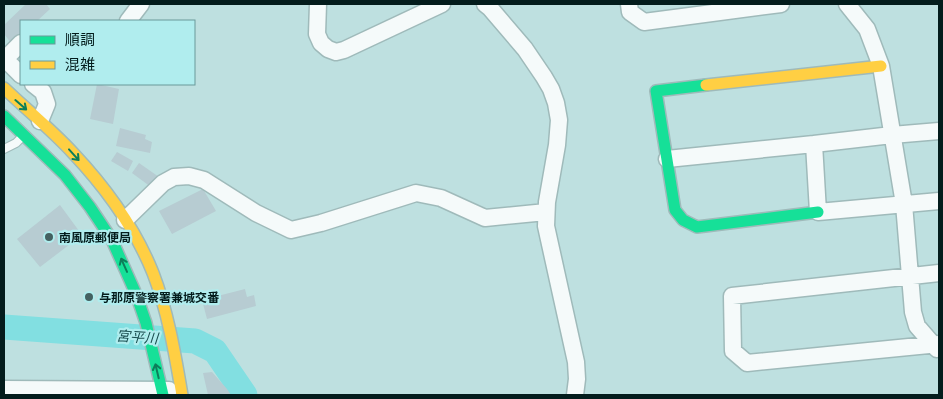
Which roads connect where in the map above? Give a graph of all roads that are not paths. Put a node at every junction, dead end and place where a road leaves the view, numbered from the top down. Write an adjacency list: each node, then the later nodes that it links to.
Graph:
1 (141, 4): 8 (street)
2 (318, 4): 3 (street)
3 (442, 4)
4 (485, 4): 25 (street)
5 (629, 4): 6 (street)
6 (781, 4)
7 (847, 4): 11 (street)
8 (129, 20)
9 (20, 44): 10 (street)
10 (4, 58): 12 (street)
11 (881, 66): 18 (street); 22 (main road)
12 (20, 74)
13 (34, 85): 16 (street)
14 (4, 88): 16 (main road, one-way to 16)
15 (4, 116): 19 (main road)
16 (40, 121): 27 (main road, one-way to 27)
17 (939, 131): 18 (street)
18 (892, 134): 20 (street); 24 (street)
19 (24, 135): 21 (lane); 33 (main road, one-way to 19)
20 (814, 144): 22 (street); 26 (street)
21 (4, 149)
22 (667, 159): 26 (main road)
23 (939, 201): 24 (street)
24 (904, 204): 26 (street); 29 (street)
25 (546, 212): 27 (street); 34 (street)
26 (818, 212)
27 (125, 220): 32 (main road)
28 (939, 273): 29 (street)
29 (910, 276): 30 (street); 30 (street)
30 (937, 347)
31 (4, 389): 33 (street)
32 (182, 392): 33 (street)
33 (162, 393)
34 (575, 395)

